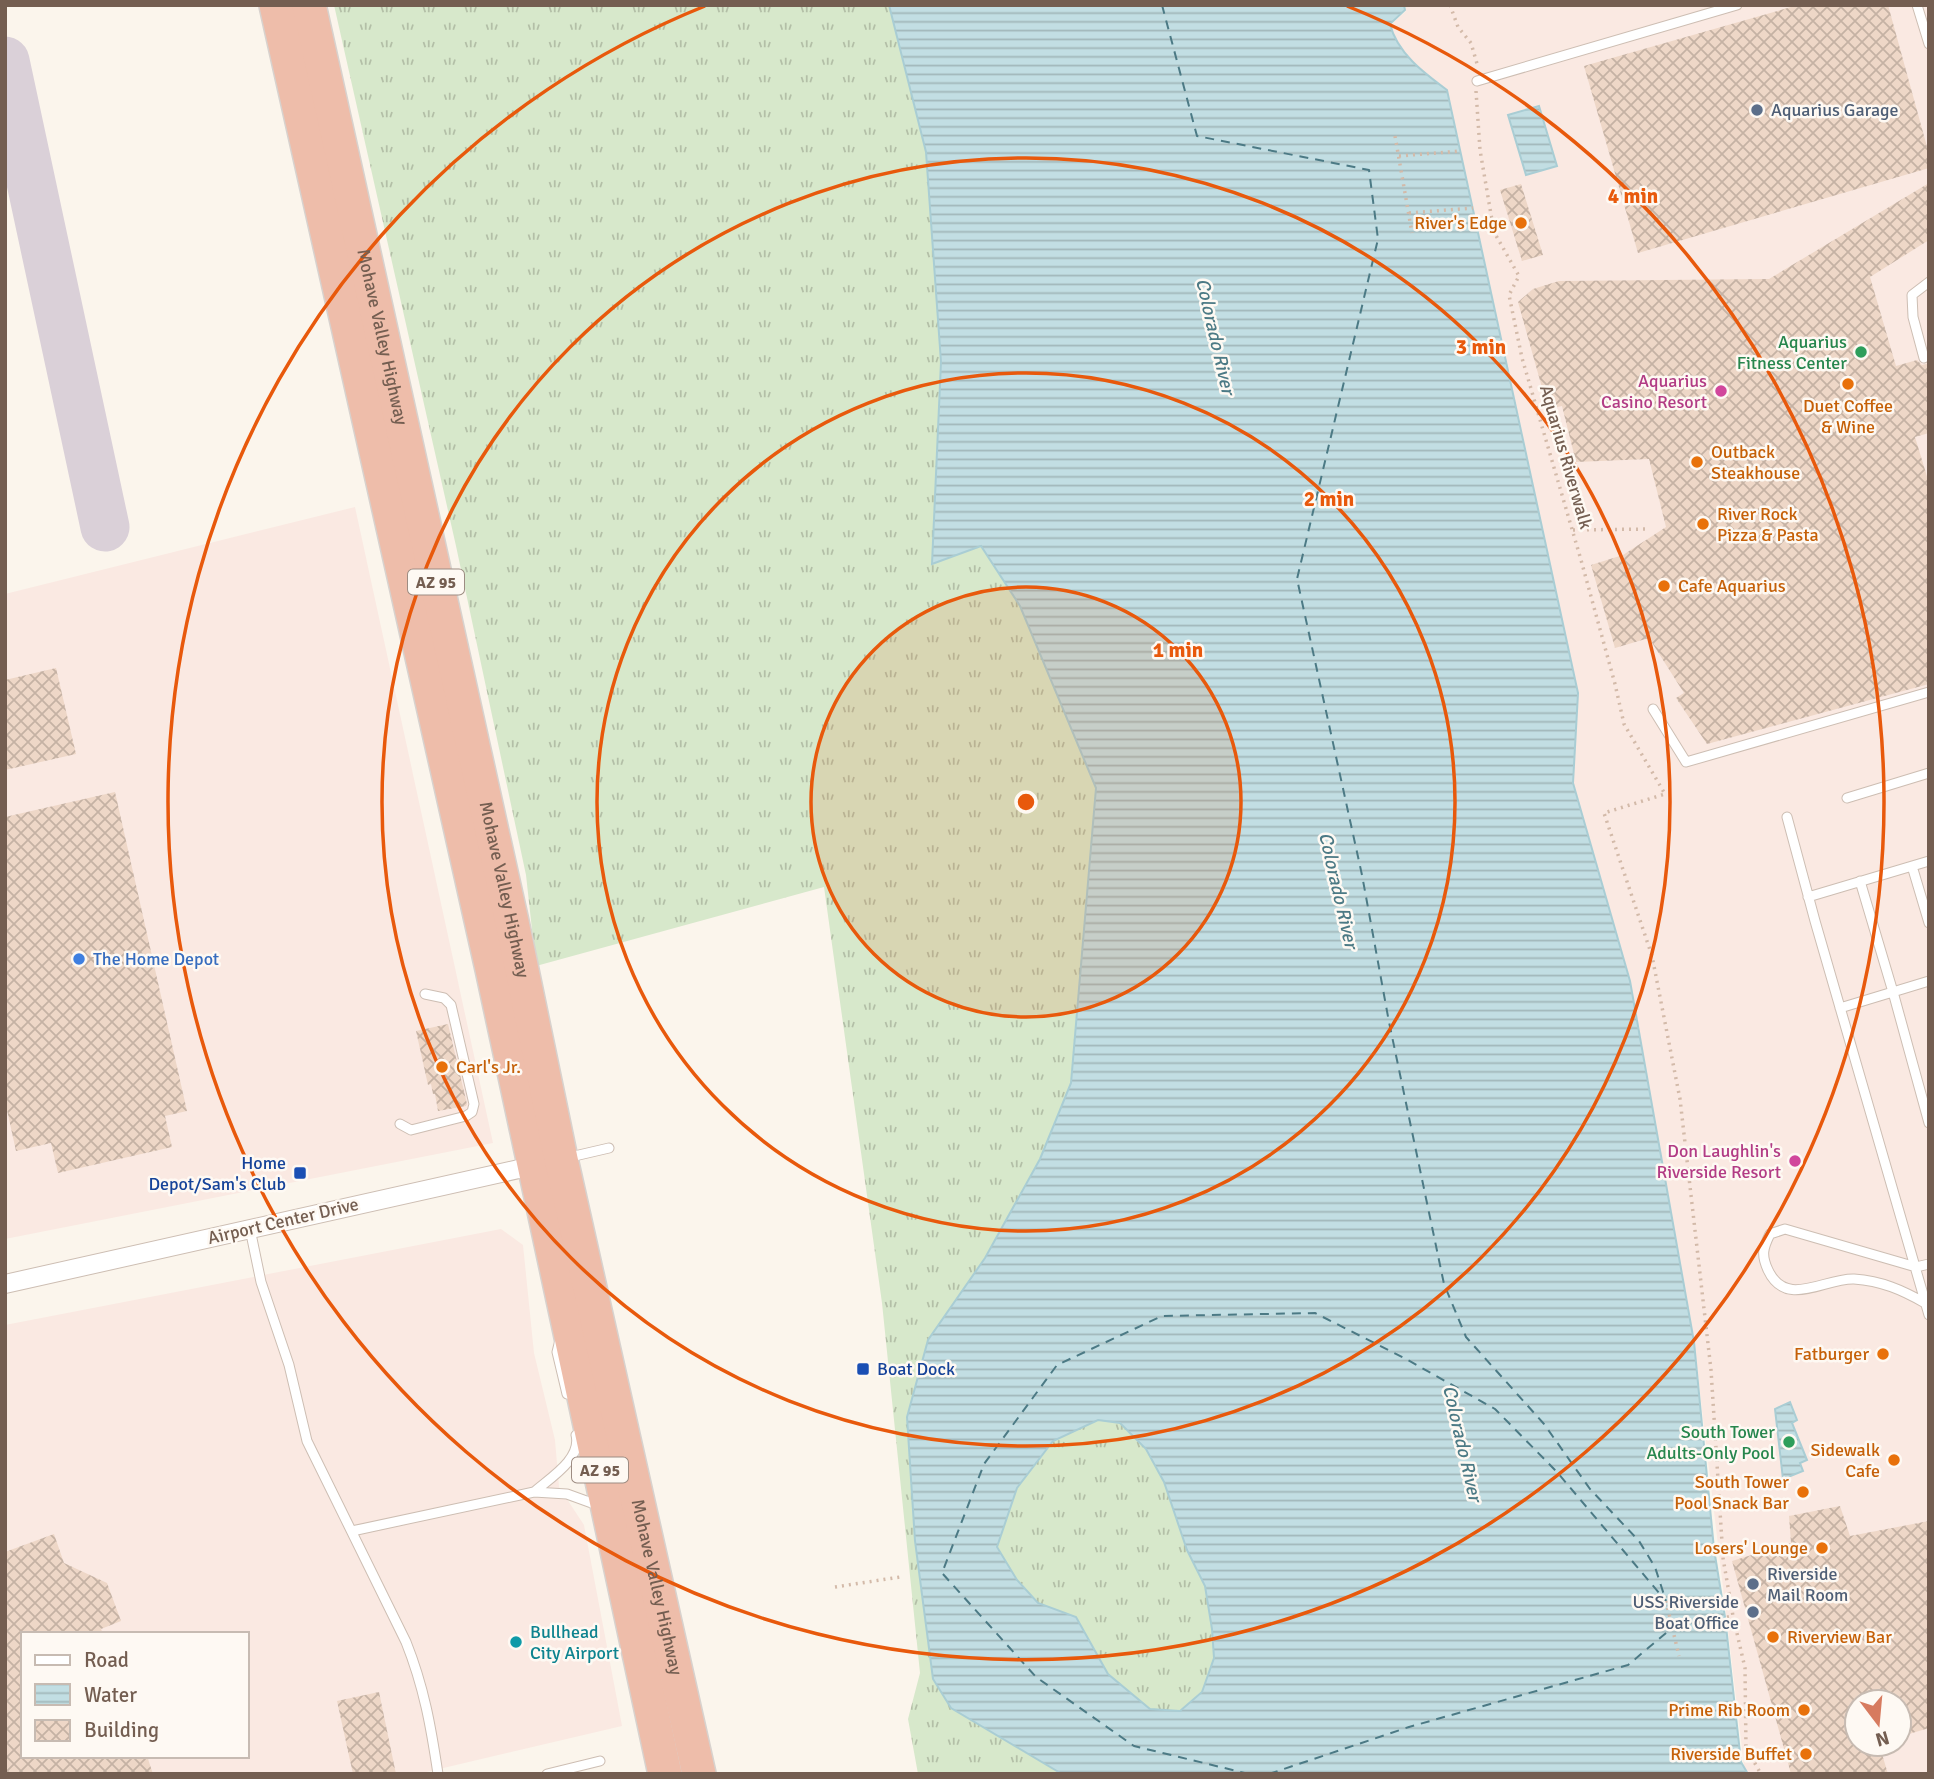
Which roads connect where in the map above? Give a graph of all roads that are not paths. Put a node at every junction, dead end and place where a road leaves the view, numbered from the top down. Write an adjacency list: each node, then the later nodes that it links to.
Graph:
1 (276, 5): 26 (highway, Mohave Valley Highway / AZ 95)
2 (309, 5): 26 (highway, Mohave Valley Highway / AZ 95)
3 (1737, 5): 6 (lane)
4 (1920, 6): 5 (lane)
5 (1929, 44)
6 (1478, 81)
7 (1929, 282): 8 (lane)
8 (1924, 358)
9 (1929, 692): 10 (lane)
10 (1653, 709)
11 (1929, 773): 12 (lane)
12 (1847, 798)
13 (1787, 817): 17 (lane)
14 (1929, 861): 15 (lane)
15 (1912, 866): 16 (lane); 18 (lane)
16 (1860, 881): 17 (lane); 20 (lane)
17 (1808, 897): 22 (lane)
18 (1929, 923)
19 (1929, 981): 20 (lane)
20 (1893, 992): 22 (lane); 23 (lane)
21 (425, 994): 24 (lane)
22 (1840, 1007): 29 (lane)
23 (1929, 1123)
24 (400, 1124)
25 (609, 1148): 26 (lane)
26 (547, 1162): 27 (street, Airport Center Drive); 33 (highway, Mohave Valley Highway / AZ 95); 43 (highway, Mohave Valley Highway / AZ 95)
27 (250, 1229): 30 (street, Airport Center Drive); 38 (lane)
28 (1929, 1264): 29 (lane)
29 (1916, 1267): 31 (lane); 31 (lane)
30 (5, 1284)
31 (1927, 1302): 32 (lane)
32 (1929, 1315)
33 (567, 1318): 34 (lane); 37 (highway, Mohave Valley Highway / AZ 95)
34 (569, 1404)
35 (575, 1429): 36 (lane)
36 (534, 1492): 37 (lane); 38 (lane)
37 (608, 1509): 42 (highway, Mohave Valley Highway / AZ 95)
38 (352, 1531): 40 (lane)
39 (600, 1761): 41 (lane)
40 (438, 1774)
41 (547, 1774)
42 (665, 1774)
43 (699, 1774)

